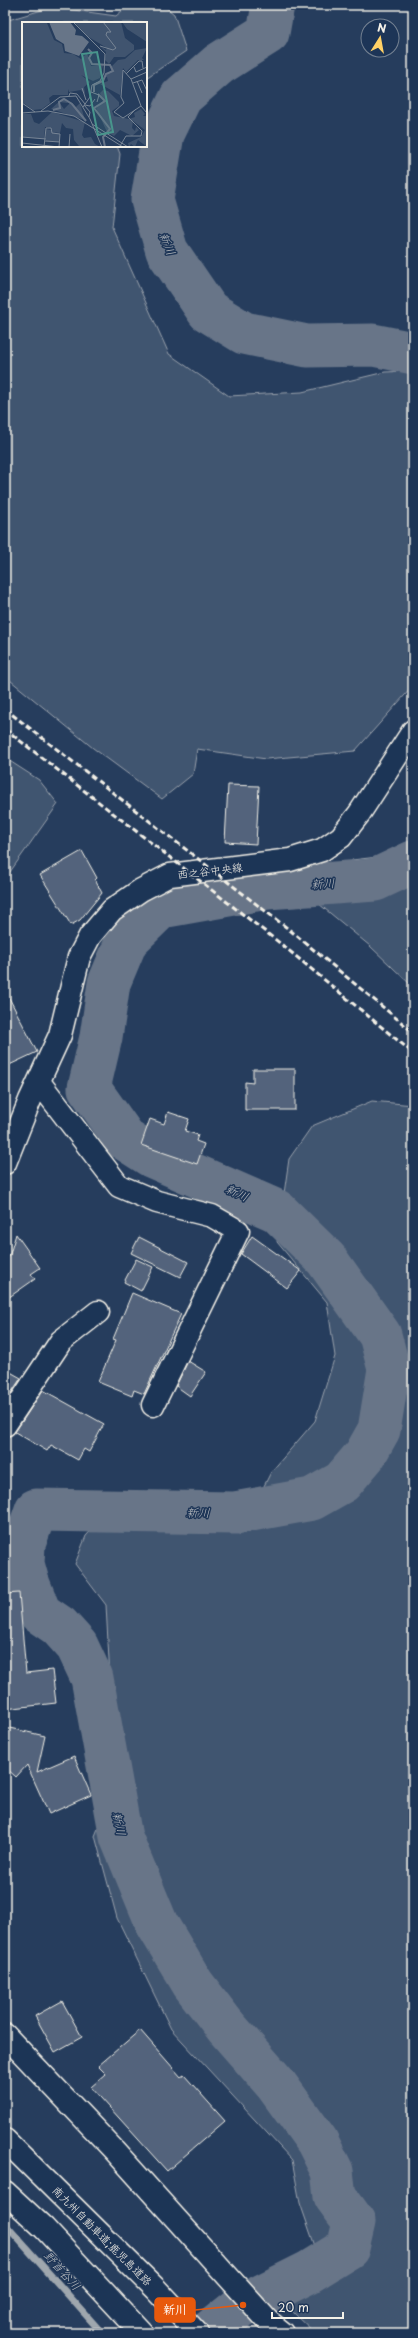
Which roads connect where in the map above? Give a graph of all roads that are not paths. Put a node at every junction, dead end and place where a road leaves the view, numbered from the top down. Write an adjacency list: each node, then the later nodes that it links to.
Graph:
1 (413, 731): 2 (main road, 西之谷中央線)
2 (38, 1082): 3 (main road, 西之谷中央線); 5 (main road)
3 (5, 1163)
4 (98, 1312): 6 (main road)
5 (153, 1405)
6 (5, 1425)
7 (5, 2036): 10 (main road)
8 (5, 2140): 12 (main road, 南九州自動車道;鹿児島道路)
9 (5, 2192): 11 (main road)
10 (276, 2327)
11 (142, 2333)
12 (197, 2333)

